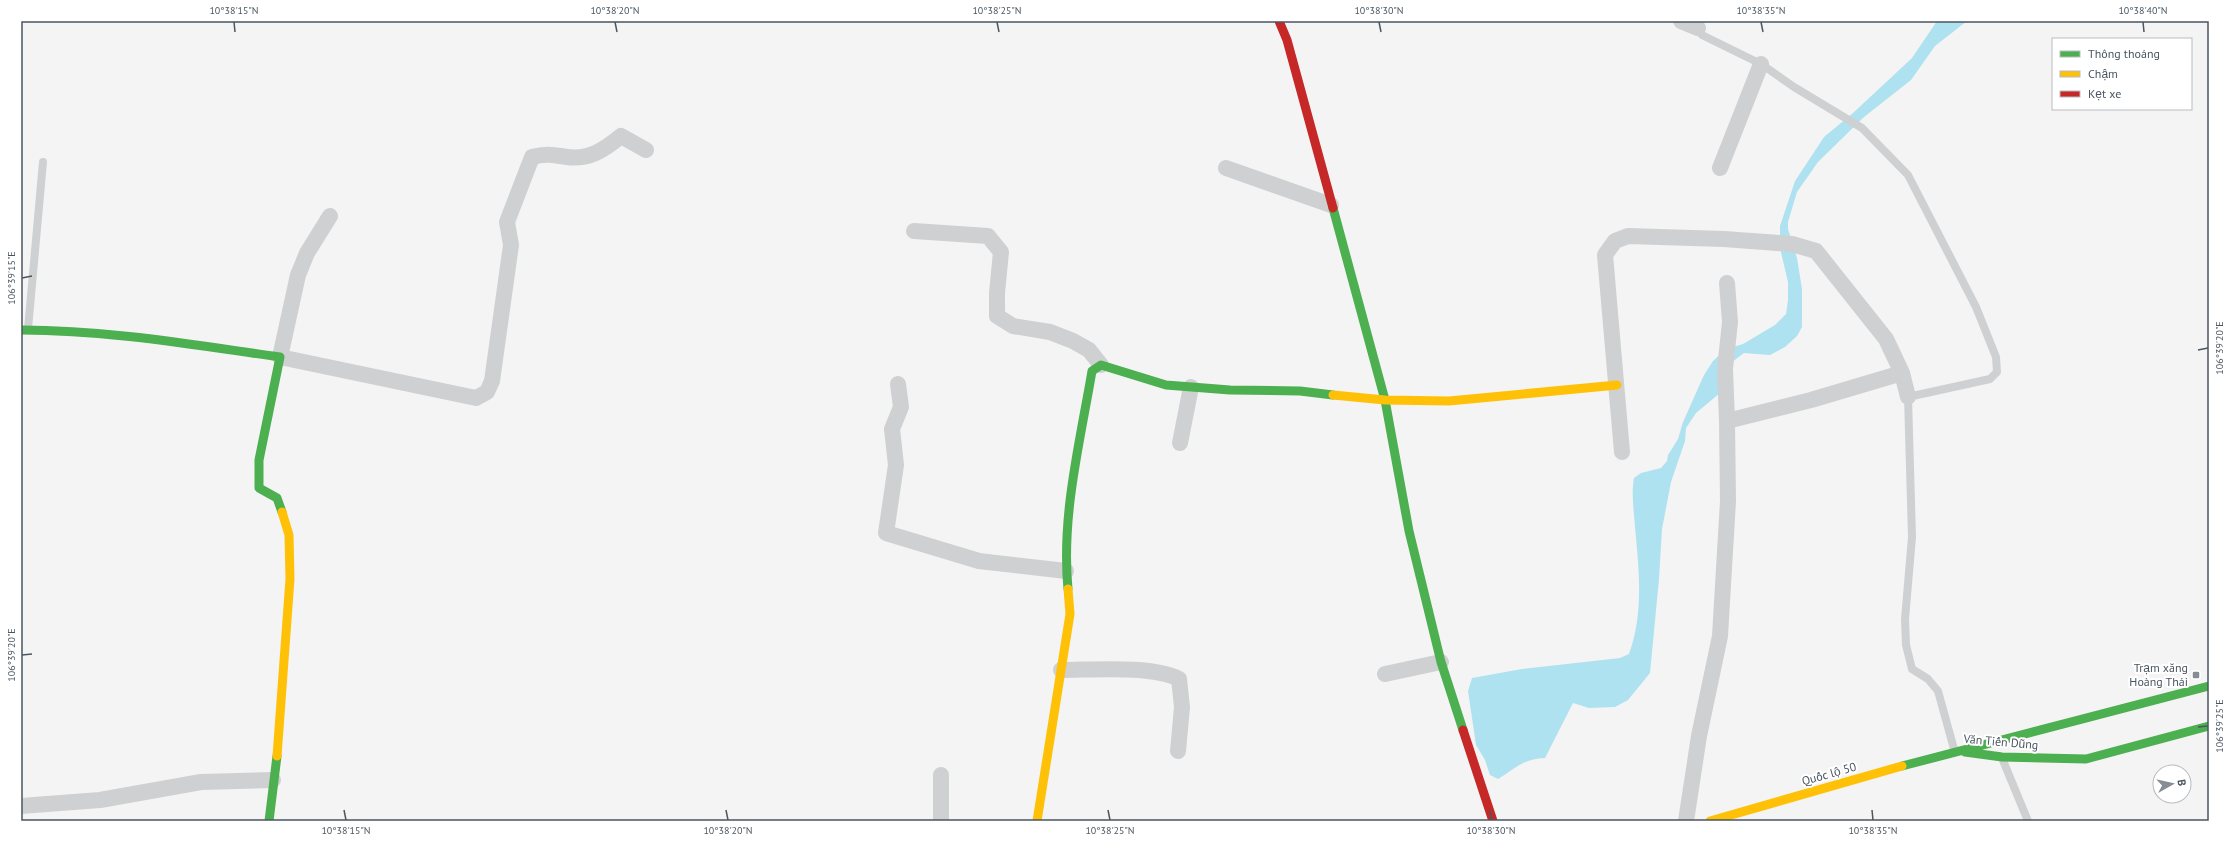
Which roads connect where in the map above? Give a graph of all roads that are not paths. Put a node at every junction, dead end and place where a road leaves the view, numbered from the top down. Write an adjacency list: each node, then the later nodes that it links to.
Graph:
1 (1279, 21): 9 (main road)
2 (1681, 21): 3 (street)
3 (1697, 24): 4 (lane)
4 (1761, 64): 8 (street); 20 (lane)
5 (646, 150): 14 (street)
6 (43, 162): 13 (lane)
7 (1226, 168): 9 (street)
8 (1720, 168)
9 (1331, 205): 21 (main road)
10 (330, 216): 14 (street)
11 (914, 231): 15 (street)
12 (1727, 283): 22 (street)
13 (24, 330): 14 (main road)
14 (280, 357): 35 (main road)
15 (1101, 364): 19 (main road); 25 (main road)
16 (1902, 372): 18 (street); 20 (street); 22 (street)
17 (898, 384): 25 (street)
18 (1617, 385): 21 (main road); 24 (street)
19 (1191, 387): 21 (main road); 23 (street)
20 (1908, 397): 31 (lane)
21 (1385, 400): 26 (main road)
22 (1728, 421): 41 (street)
23 (1180, 443)
24 (1622, 452)
25 (1066, 571): 27 (main road)
26 (1442, 662): 28 (street); 40 (main road)
27 (1061, 670): 32 (street); 39 (main road)
28 (1385, 674)
29 (2209, 686): 31 (main road, Văn Tiến Dũng)
30 (2209, 726): 33 (main road, Văn Tiến Dũng)
31 (1954, 751): 33 (main road, Văn Tiến Dũng); 42 (main road, Quốc lộ 50)
32 (1178, 752)
33 (2002, 757): 43 (lane)
34 (941, 775): 38 (street)
35 (273, 780): 36 (street); 37 (main road)
36 (21, 806)
37 (269, 821)
38 (941, 821)
39 (1037, 821)
40 (1493, 821)
41 (1686, 821)
42 (1710, 821)
43 (2028, 821)

